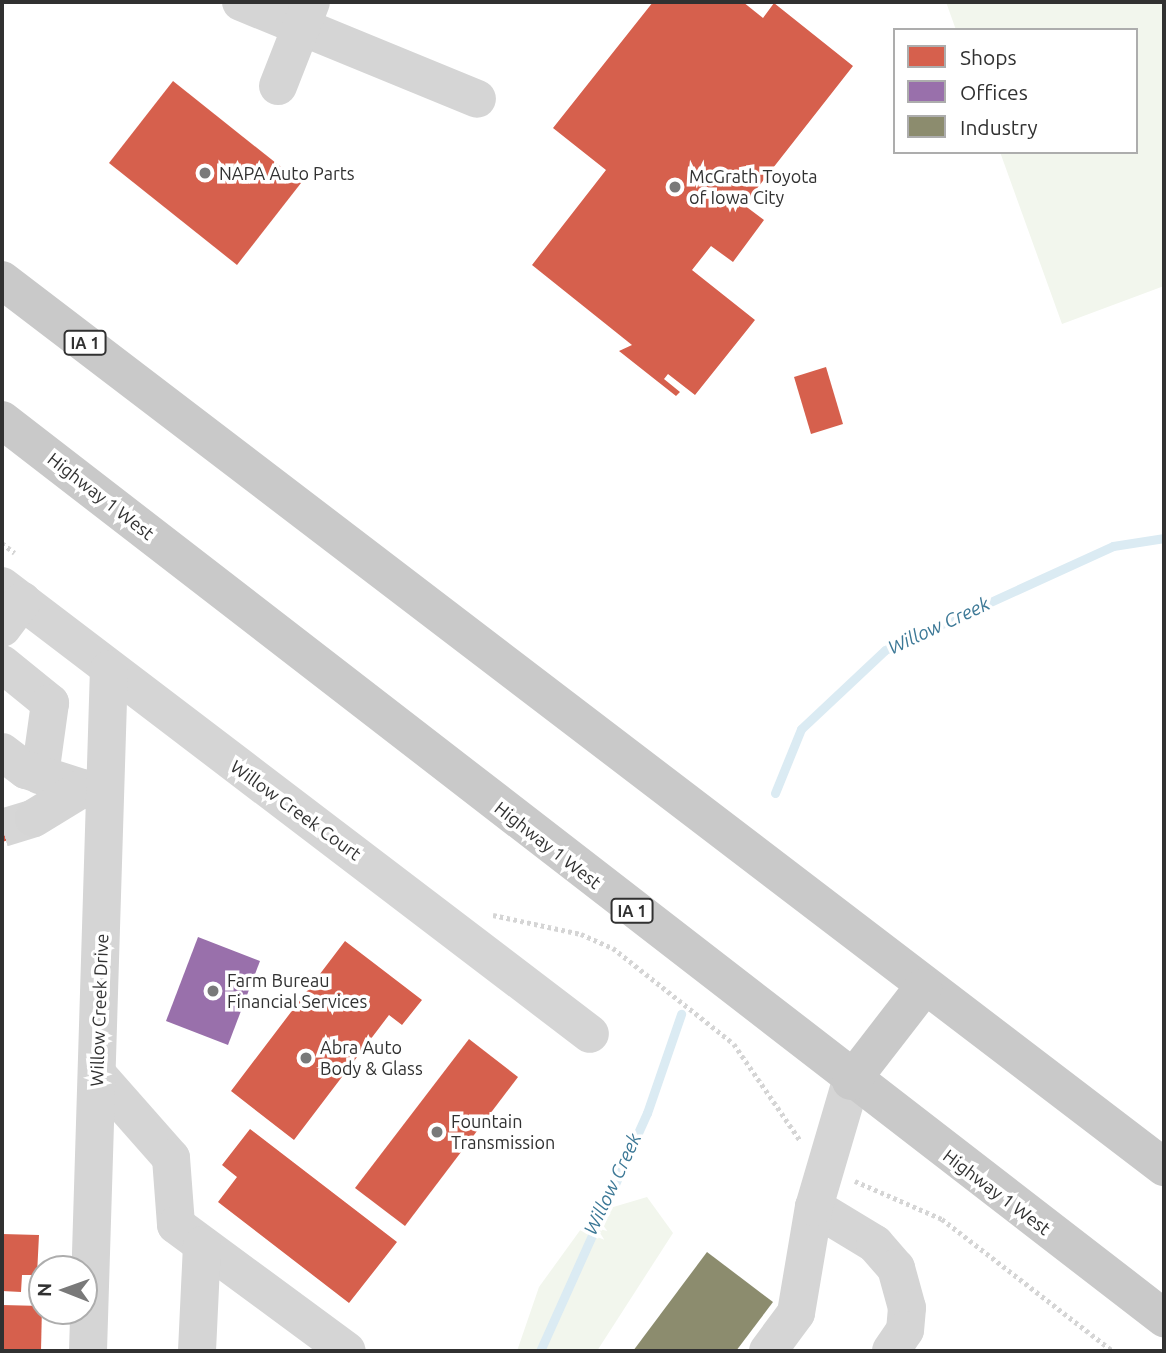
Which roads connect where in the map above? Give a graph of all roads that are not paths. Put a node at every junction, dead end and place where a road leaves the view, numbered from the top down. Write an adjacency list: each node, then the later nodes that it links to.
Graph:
1 (241, 2): 2 (street)
2 (306, 13): 3 (street); 4 (street)
3 (278, 86)
4 (477, 99)
5 (2, 280): 14 (main road, IA 1)
6 (2, 420): 17 (main road, Highway 1 West / IA 1)
7 (12, 594): 9 (street, Willow Creek Court)
8 (2, 664): 11 (street)
9 (109, 669): 12 (street, Willow Creek Drive); 15 (street, Willow Creek Court)
10 (2, 752): 11 (street)
11 (40, 775): 12 (street)
12 (94, 791): 13 (street); 16 (street, Willow Creek Drive)
13 (34, 818)
14 (923, 988): 17 (main road); 18 (main road, IA 1)
15 (590, 1034)
16 (97, 1074): 20 (street); 22 (street, Willow Creek Drive)
17 (851, 1081): 19 (street); 21 (main road, Highway 1 West / IA 1)
18 (1164, 1167)
19 (814, 1207): 25 (street); 26 (street)
20 (202, 1245): 23 (street); 24 (street)
21 (1164, 1318)
22 (88, 1351)
23 (197, 1351)
24 (347, 1351)
25 (768, 1351)
26 (891, 1351)

